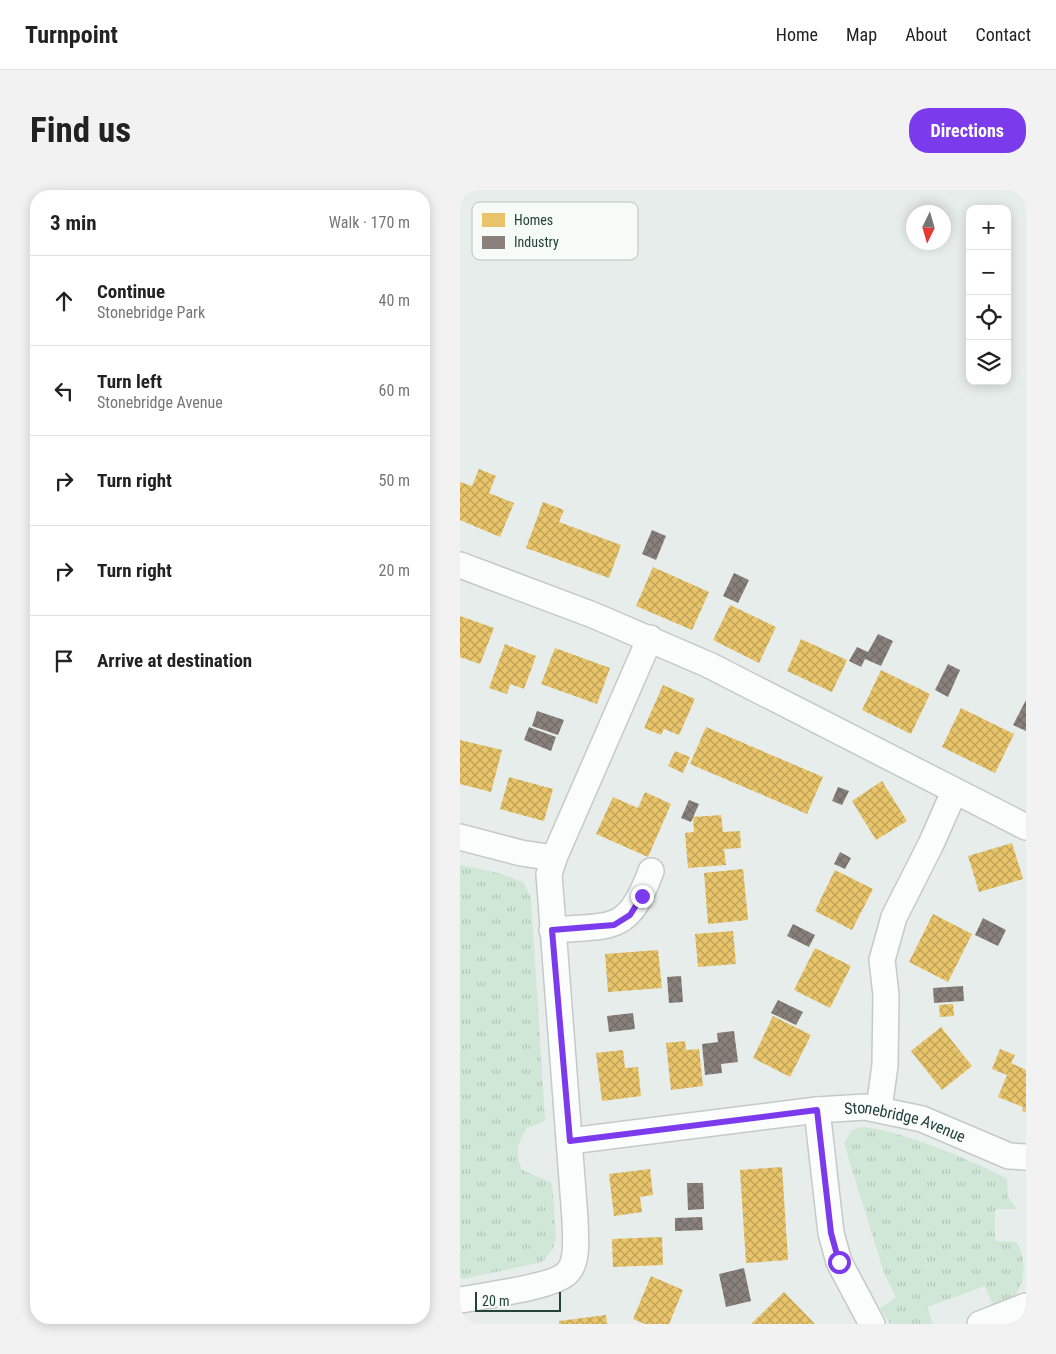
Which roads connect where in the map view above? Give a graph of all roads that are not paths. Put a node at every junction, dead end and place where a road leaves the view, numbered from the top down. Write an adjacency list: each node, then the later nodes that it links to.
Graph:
1 (460, 565): 2 (street)
2 (650, 638): 3 (street); 6 (street)
3 (954, 792): 4 (street); 9 (street)
4 (1026, 827)
5 (460, 837): 6 (street)
6 (554, 858): 8 (street)
7 (651, 870): 8 (street)
8 (552, 930): 11 (street)
9 (879, 1109): 10 (street, Stonebridge Avenue); 12 (street, Stonebridge Avenue)
10 (817, 1110): 11 (street, Stonebridge Avenue); 15 (street)
11 (570, 1141): 13 (street)
12 (1026, 1157)
13 (460, 1300)
14 (1026, 1306): 16 (street)
15 (872, 1324)
16 (980, 1324)

